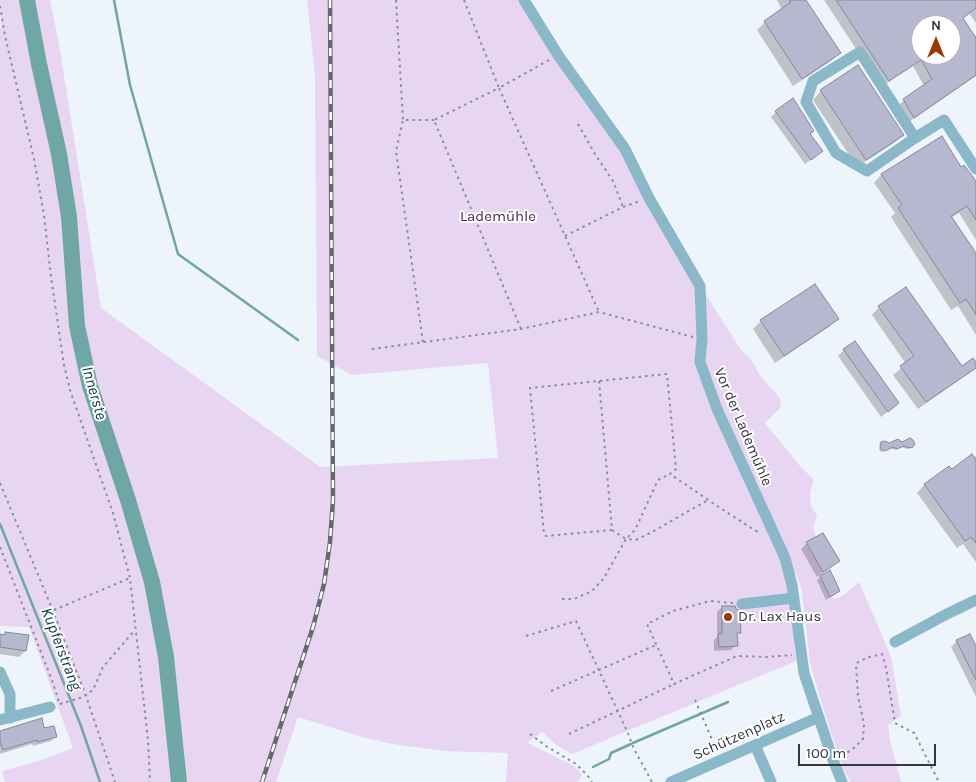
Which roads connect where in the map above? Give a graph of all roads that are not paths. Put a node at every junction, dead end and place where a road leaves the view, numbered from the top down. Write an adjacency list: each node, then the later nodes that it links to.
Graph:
1 (524, 0): 4 (street, Vor der Lademühle)
2 (915, 138): 2 (street); 3 (street)
3 (976, 169)
4 (794, 598): 6 (street); 10 (street, Vor der Lademühle)
5 (976, 600): 7 (street)
6 (742, 604)
7 (895, 642)
8 (0, 672): 11 (street)
9 (50, 707): 11 (street)
10 (819, 717): 12 (street, Schützenplatz); 15 (street, Vor der Lademühle)
11 (5, 719)
12 (755, 745): 13 (street, Schützenplatz); 14 (street)
13 (670, 782)
14 (770, 782)
15 (842, 782)

